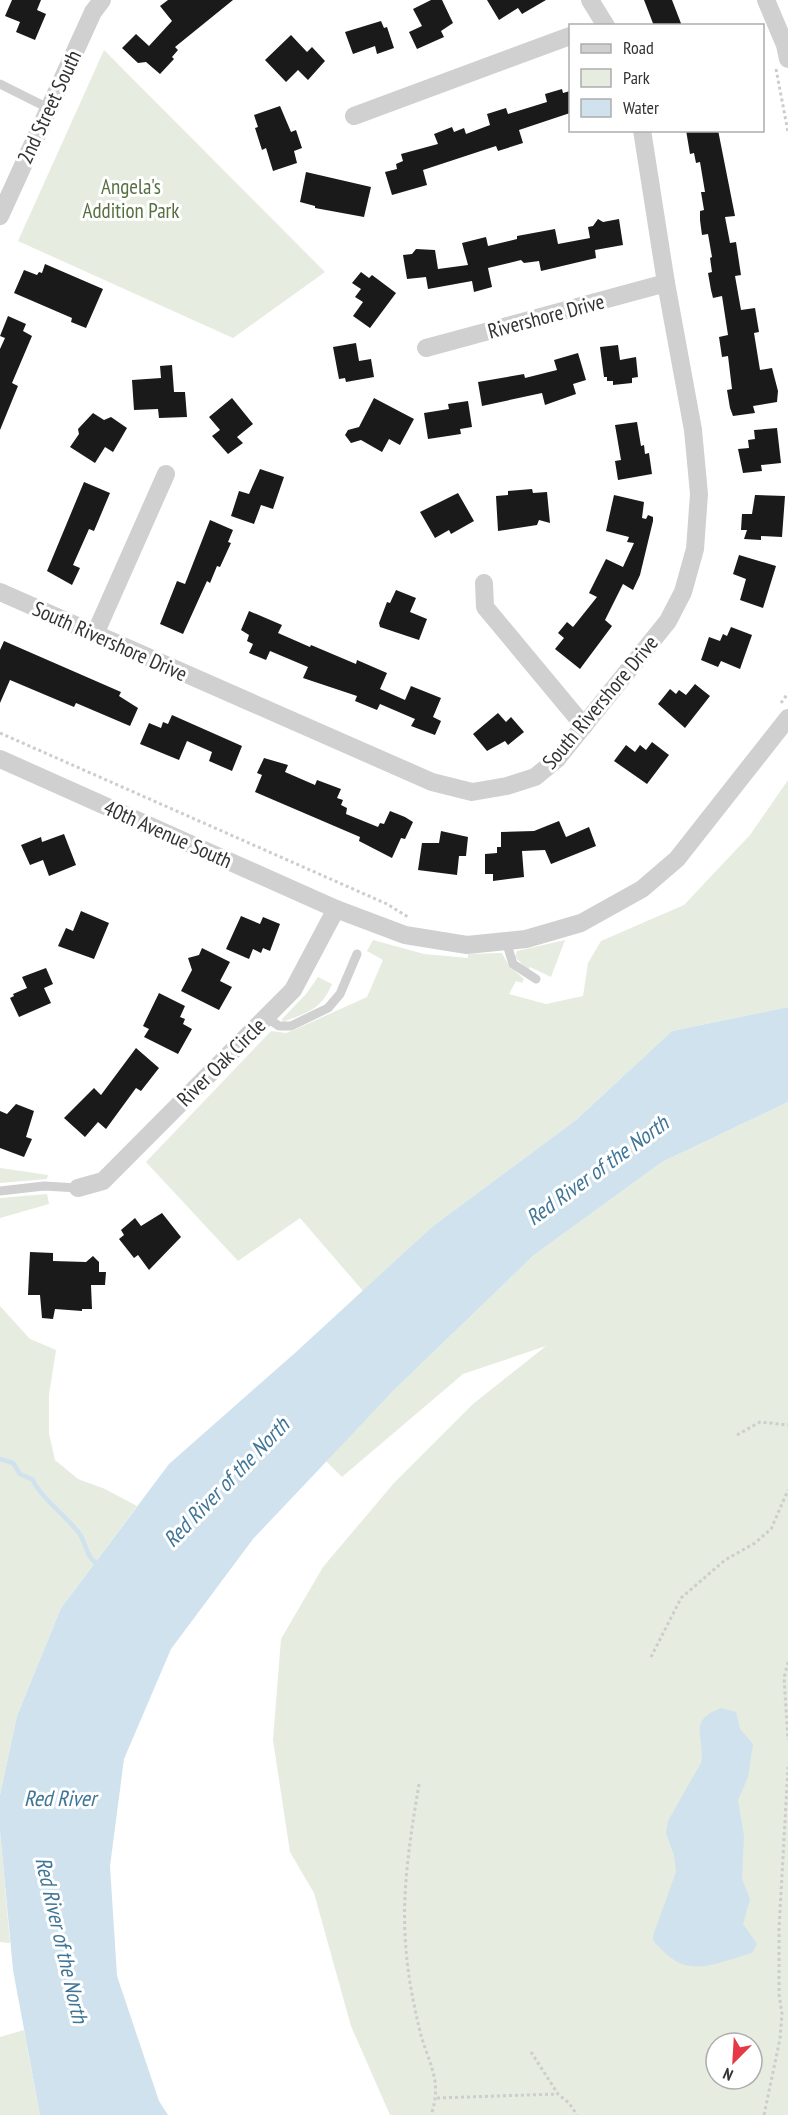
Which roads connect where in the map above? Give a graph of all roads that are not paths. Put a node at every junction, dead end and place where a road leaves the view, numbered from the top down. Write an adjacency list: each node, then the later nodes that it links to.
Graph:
1 (102, 0): 8 (street, 2nd Street South)
2 (590, 0): 4 (street)
3 (766, 0): 6 (street)
4 (603, 24)
5 (569, 36): 9 (street)
6 (782, 63)
7 (0, 84): 8 (lane)
8 (48, 108): 11 (street, 2nd Street South)
9 (354, 116)
10 (642, 132): 12 (street, South Rivershore Drive)
11 (0, 216)
12 (666, 283): 13 (street, Rivershore Drive); 19 (street, South Rivershore Drive)
13 (426, 348)
14 (166, 474): 17 (street)
15 (484, 583): 19 (street)
16 (0, 592): 17 (street, South Rivershore Drive)
17 (94, 634): 19 (street, South Rivershore Drive)
18 (782, 713): 22 (street, 40th Avenue South)
19 (584, 726)
20 (2, 764): 21 (street, 40th Avenue South)
21 (336, 909): 22 (street, 40th Avenue South); 25 (street, River Oak Circle)
22 (506, 941): 24 (lane)
23 (357, 954): 25 (lane)
24 (536, 979)
25 (266, 1017): 26 (street, River Oak Circle)
26 (78, 1188): 27 (lane)
27 (0, 1191)

